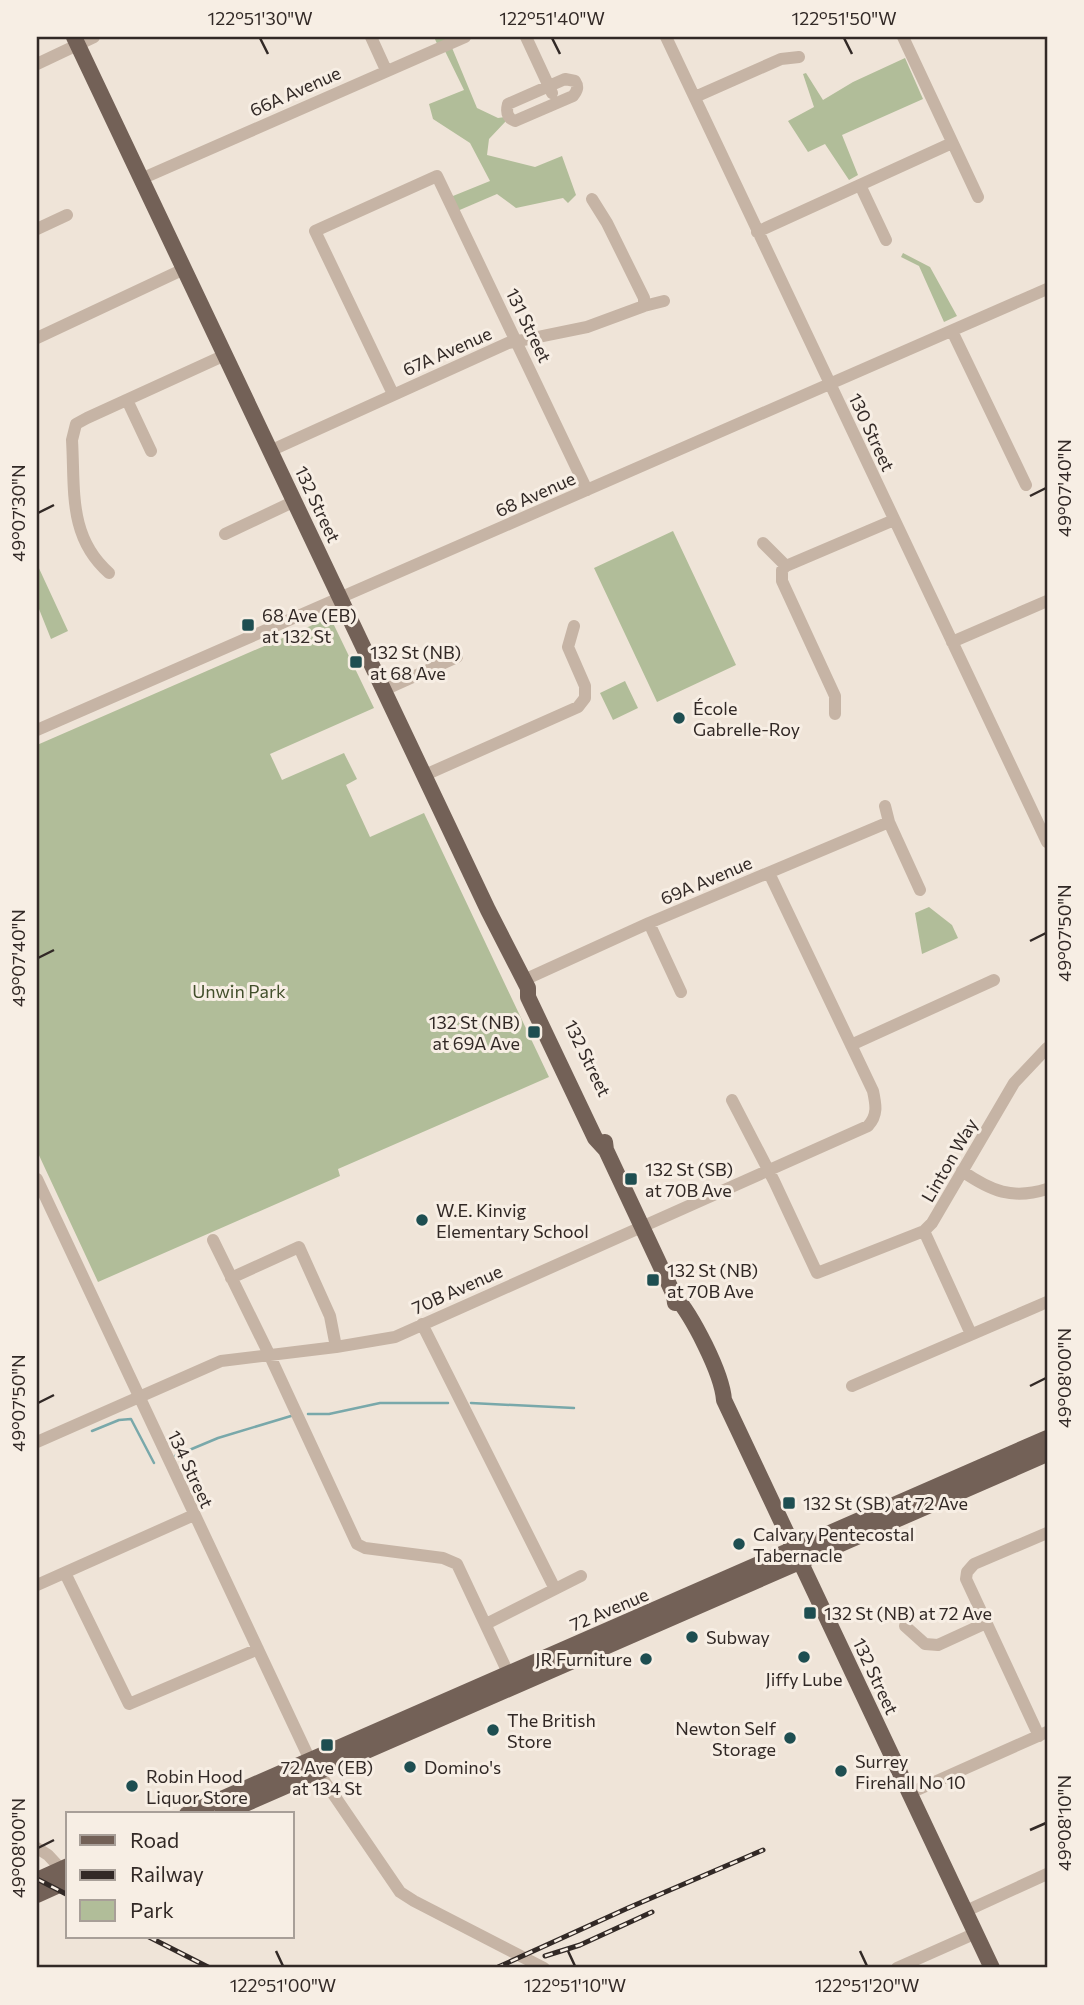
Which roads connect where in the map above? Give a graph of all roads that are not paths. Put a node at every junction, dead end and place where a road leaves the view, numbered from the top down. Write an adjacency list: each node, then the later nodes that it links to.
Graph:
1 (94, 37): 7 (street)
2 (371, 37): 10 (street)
3 (465, 37): 10 (street, 66A Avenue)
4 (526, 37): 11 (street)
5 (666, 37): 12 (street, 130 Street)
6 (904, 37): 14 (street)
7 (76, 41): 9 (street); 15 (main road, 132 Street)
8 (799, 57): 12 (street)
9 (37, 64)
10 (386, 70): 15 (street, 66A Avenue)
11 (549, 86): 13 (street); 13 (street); 13 (street)
12 (695, 97): 21 (street, 130 Street)
13 (557, 103)
14 (952, 143): 16 (street); 17 (street)
15 (141, 179): 23 (main road, 132 Street)
16 (860, 185): 21 (street); 22 (street)
17 (978, 197)
18 (592, 198): 26 (street)
19 (67, 215): 20 (street)
20 (37, 229)
21 (757, 232): 31 (street, 130 Street)
22 (886, 240)
23 (184, 269): 28 (street); 30 (main road, 132 Street)
24 (1047, 289): 27 (street, 68 Avenue)
25 (664, 301): 26 (street, 67A Avenue)
26 (644, 302): 29 (street, 67A Avenue)
27 (952, 331): 31 (street, 68 Avenue); 36 (street)
28 (37, 338)
29 (517, 341): 32 (street, 67A Avenue); 32 (street, 131 Street); 37 (street, 131 Street)
30 (225, 355): 33 (street); 34 (main road, 132 Street)
31 (830, 384): 37 (street, 68 Avenue); 39 (street, 130 Street)
32 (393, 394): 34 (street, 67A Avenue)
33 (127, 400): 35 (street); 43 (street)
34 (272, 450): 38 (main road, 132 Street)
35 (151, 451)
36 (1026, 485)
37 (587, 490): 44 (street, 68 Avenue)
38 (295, 501): 40 (street); 44 (main road, 132 Street)
39 (894, 520): 42 (street); 47 (street, 130 Street)
40 (225, 534)
41 (763, 543): 42 (street)
42 (786, 566): 50 (street)
43 (109, 573)
44 (341, 597): 49 (main road, 132 Street); 51 (street, 68 Avenue)
45 (1047, 601): 47 (street)
46 (575, 626): 52 (street)
47 (952, 642): 55 (street, 130 Street)
48 (457, 657): 49 (street)
49 (384, 690): 52 (main road, 132 Street)
50 (835, 714)
51 (37, 730)
52 (425, 775): 60 (main road, 132 Street)
53 (885, 806): 54 (street)
54 (889, 822): 56 (street, 69A Avenue); 57 (street)
55 (1047, 842)
56 (769, 873): 58 (street, 69A Avenue); 62 (street)
57 (920, 890)
58 (649, 923): 60 (street, 69A Avenue); 61 (street)
59 (994, 980): 62 (street)
60 (526, 984): 69 (main road, 132 Street)
61 (681, 992)
62 (851, 1045): 65 (street, 70B Avenue)
63 (1047, 1048): 66 (street, Linton Way)
64 (732, 1100): 65 (street)
65 (768, 1171): 69 (street, 70B Avenue); 70 (street)
66 (962, 1171): 68 (street); 70 (street, Linton Way)
67 (37, 1179): 79 (street, 134 Street)
68 (1047, 1189)
69 (642, 1227): 74 (street, 70B Avenue); 85 (main road, 132 Street)
70 (924, 1231): 75 (street)
71 (213, 1240): 72 (street)
72 (231, 1278): 76 (street); 77 (street)
73 (1047, 1302): 75 (street)
74 (422, 1324): 76 (street, 70B Avenue); 89 (street)
75 (971, 1334): 78 (street)
76 (336, 1347): 77 (street, 70B Avenue)
77 (269, 1354): 79 (street, 70B Avenue); 91 (street)
78 (852, 1386)
79 (139, 1398): 81 (street, 70B Avenue); 83 (street, 134 Street)
80 (1047, 1438): 85 (main road, 72 Avenue)
81 (37, 1442)
82 (1047, 1454): 85 (main road, 72 Avenue)
83 (194, 1515): 86 (street); 93 (street, 134 Street)
84 (1047, 1533): 90 (street)
85 (798, 1555): 94 (main road, 72 Avenue); 97 (main road, 132 Street)
86 (65, 1573): 88 (street); 93 (street)
87 (581, 1576): 89 (street)
88 (37, 1585)
89 (555, 1589): 91 (street)
90 (986, 1623): 92 (street); 95 (street)
91 (486, 1624): 94 (street)
92 (905, 1626)
93 (258, 1649): 96 (street, 134 Street)
94 (511, 1680): 96 (main road, 72 Avenue)
95 (1043, 1734): 97 (street)
96 (314, 1766): 98 (main road, 72 Avenue); 99 (main road, 72 Avenue); 107 (street, 134 Street)
97 (910, 1793): 105 (main road, 132 Street)
98 (192, 1812)
99 (226, 1812)
100 (37, 1848): 101 (street)
101 (66, 1872): 103 (main road); 104 (main road)
102 (1047, 1874): 105 (street)
103 (37, 1880)
104 (37, 1895)
105 (966, 1911): 106 (main road, 132 Street)
106 (976, 1933): 108 (street); 109 (main road, 132 Street)
107 (544, 1968)
108 (897, 1968)
109 (992, 1968)

